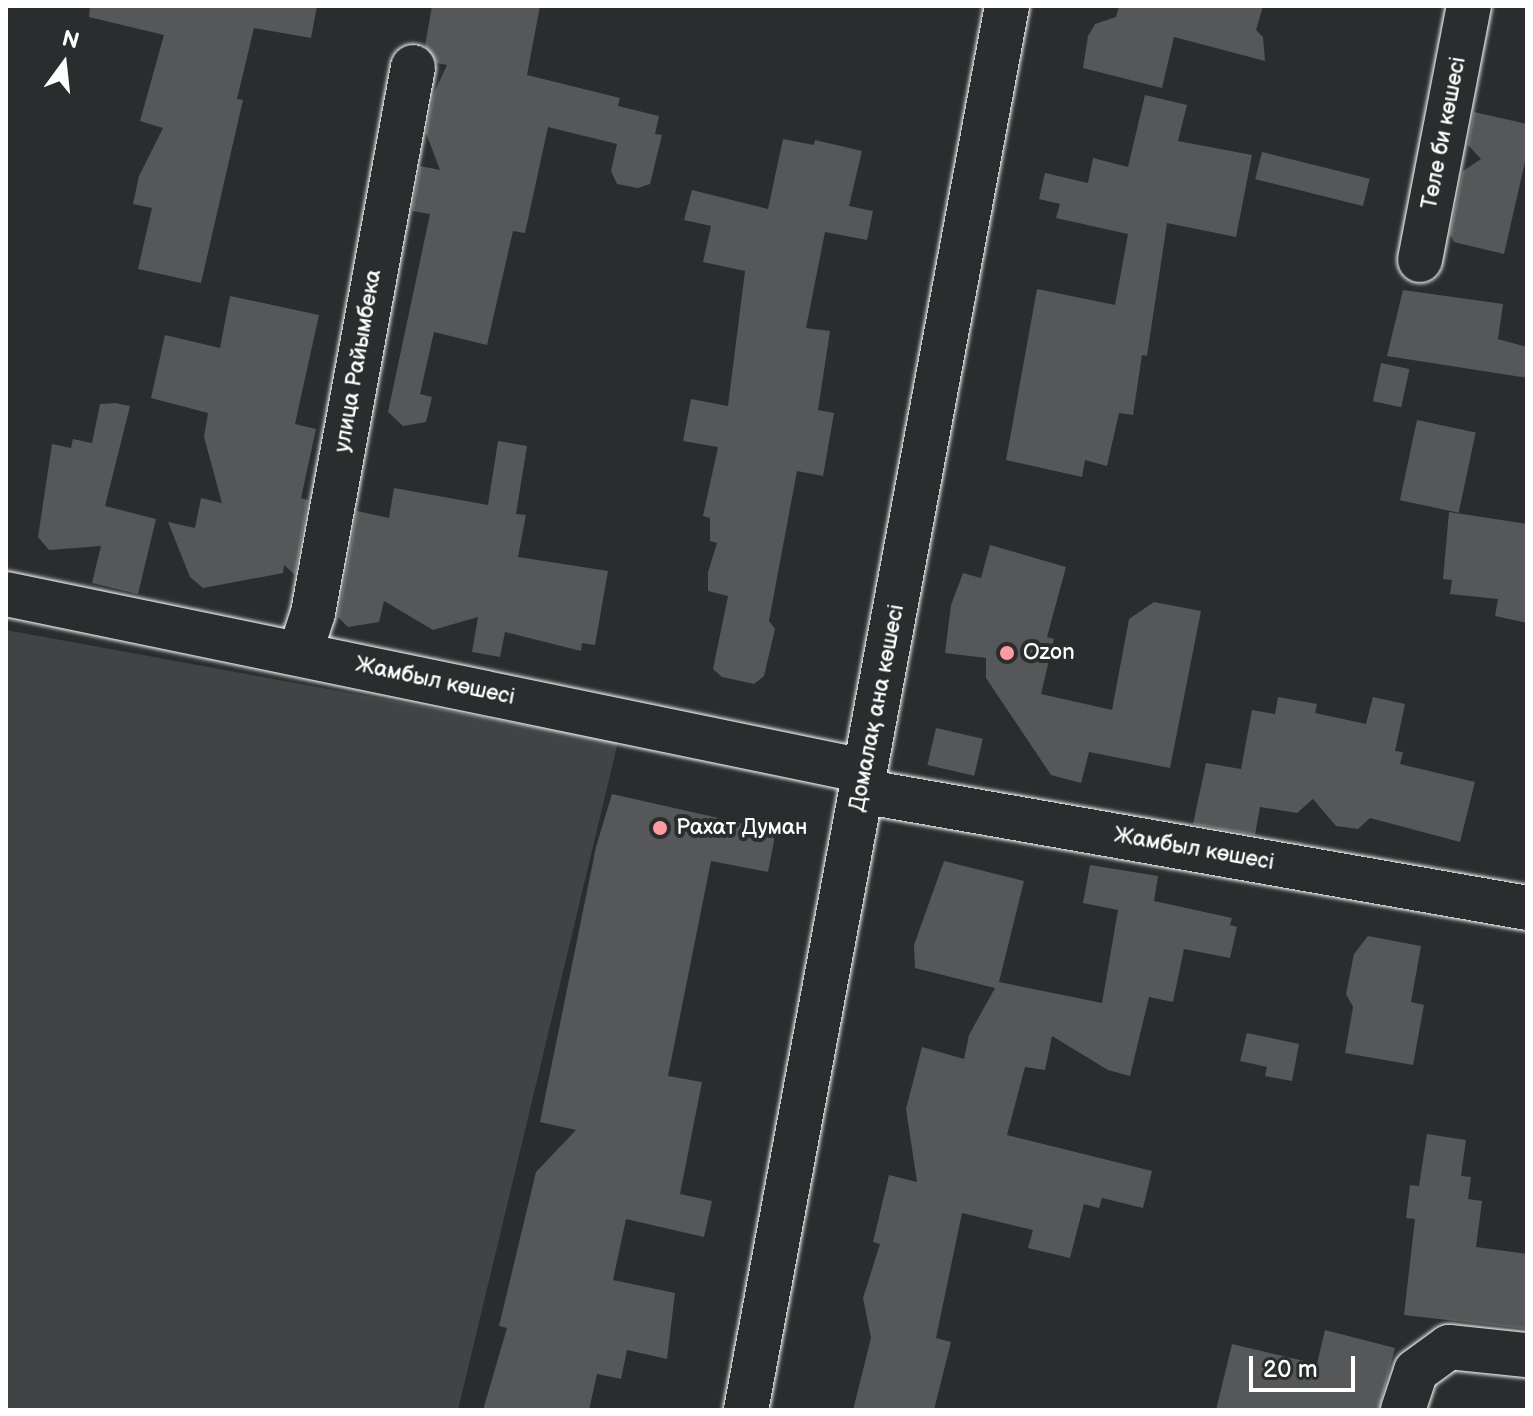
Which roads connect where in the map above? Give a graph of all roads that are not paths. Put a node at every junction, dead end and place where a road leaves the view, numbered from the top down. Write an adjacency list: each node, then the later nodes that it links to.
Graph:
1 (1007, 6): 7 (street, Домалақ ана көшесі)
2 (1469, 6): 4 (street, Төле би көшесі)
3 (413, 67): 6 (street, улица Райымбека)
4 (1420, 260)
5 (6, 594): 6 (street, Жамбыл көшесі)
6 (300, 653): 7 (street, Жамбыл көшесі)
7 (862, 781): 8 (street, Жамбыл көшесі); 10 (street, Домалақ ана көшесі)
8 (1527, 908)
9 (1527, 1355): 11 (street)
10 (746, 1410)
11 (1403, 1410)

